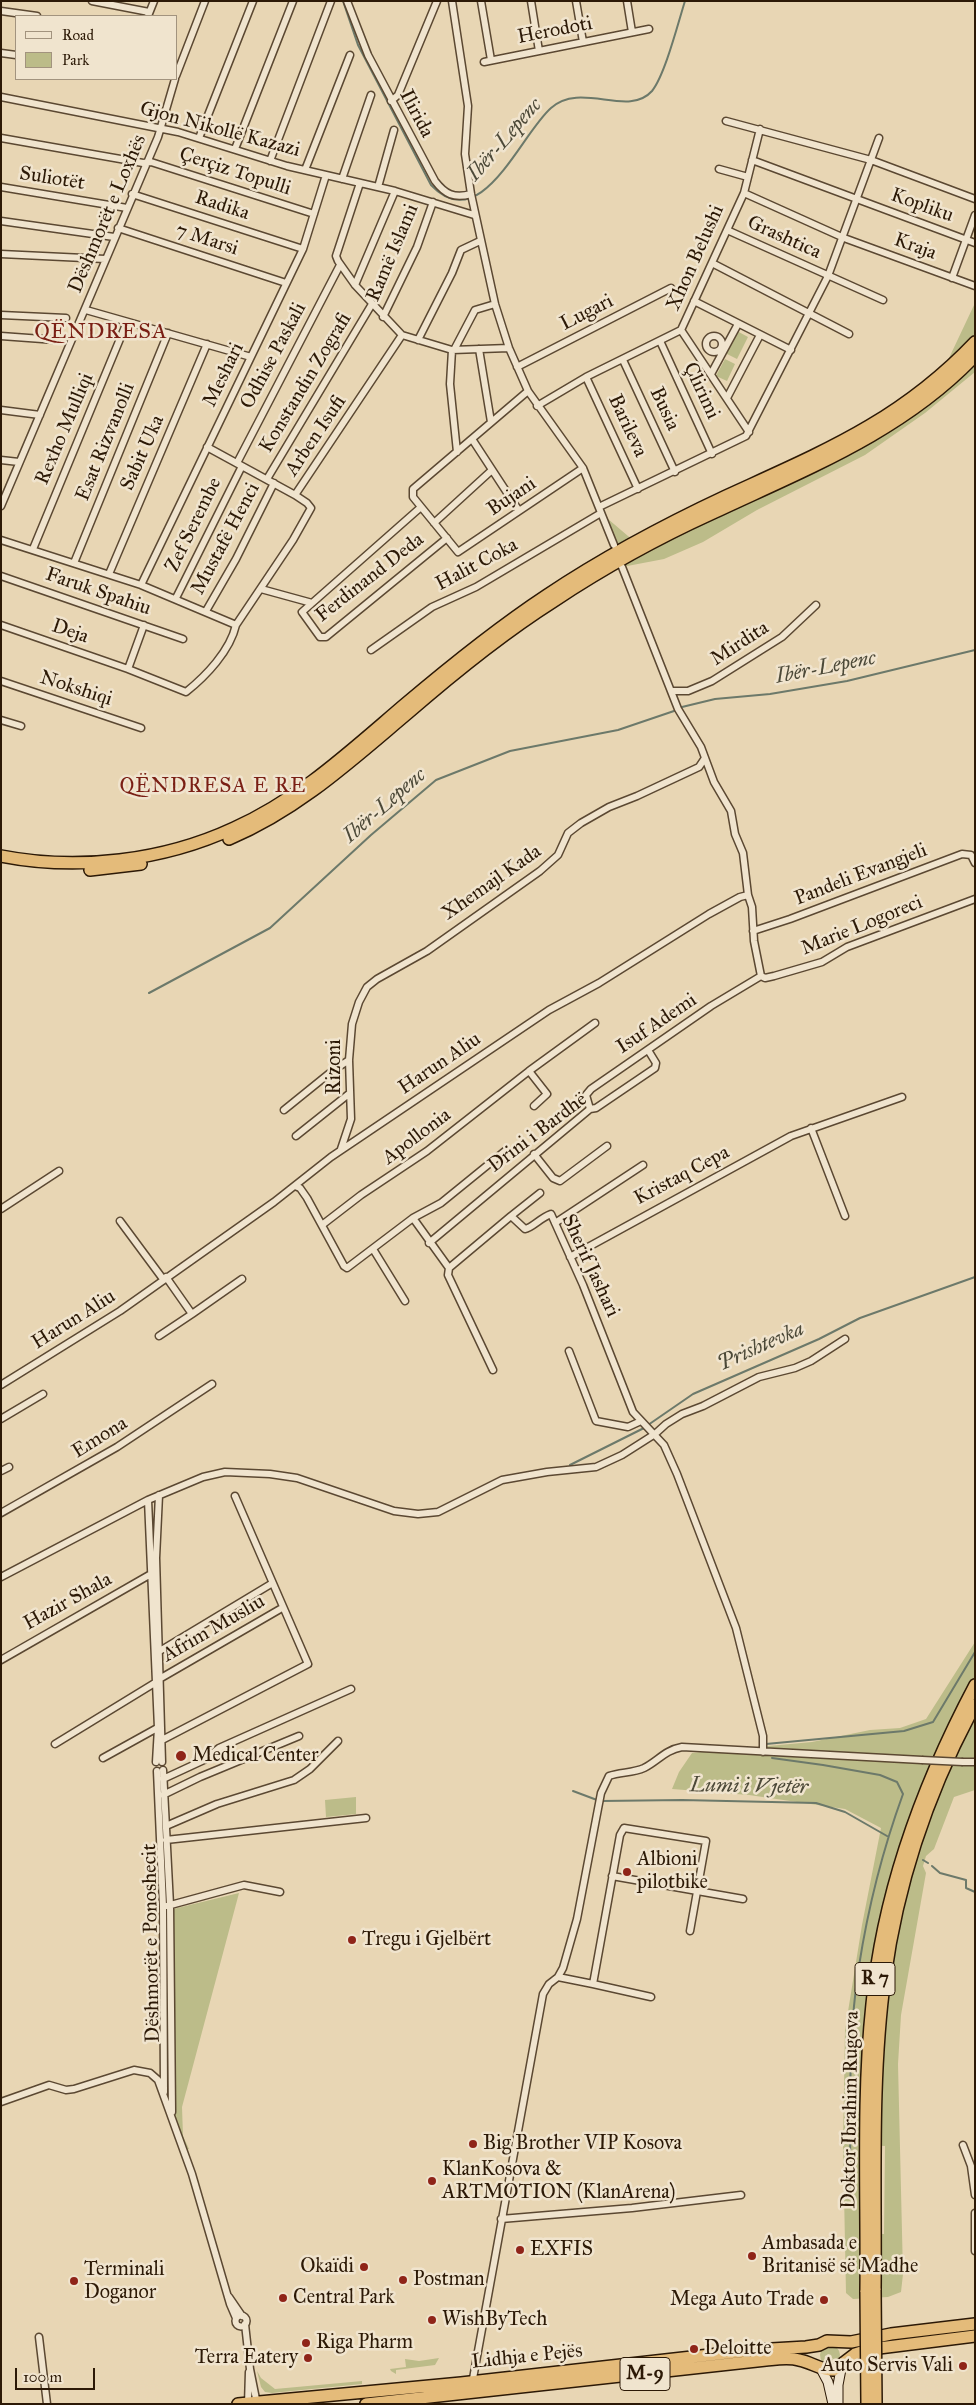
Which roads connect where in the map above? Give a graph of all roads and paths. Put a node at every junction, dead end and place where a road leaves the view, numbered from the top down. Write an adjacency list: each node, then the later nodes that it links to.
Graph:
1 (92, 1): 15 (street)
2 (154, 1): 15 (street)
3 (205, 1): 24 (street, Dëshmorët e Loxhës)
4 (253, 1): 34 (street)
5 (292, 1): 36 (street)
6 (331, 1): 39 (street)
7 (348, 1): 28 (street, Ilirida)
8 (437, 1): 28 (street)
9 (452, 1): 52 (street)
10 (481, 1): 20 (street, Herodoti)
11 (531, 1): 20 (street)
12 (576, 1): 19 (street)
13 (627, 1): 18 (street)
14 (1, 11): 16 (street)
15 (149, 14)
16 (30, 15)
17 (649, 29): 18 (street, Herodoti)
18 (632, 32): 19 (street, Herodoti)
19 (583, 42): 20 (street, Herodoti)
20 (539, 51)
21 (1, 53): 22 (street)
22 (15, 55)
23 (350, 55): 42 (street)
24 (178, 68)
25 (173, 80): 30 (street, Dëshmorët e Loxhës)
26 (371, 95): 45 (street)
27 (1, 97): 30 (street, Gjon Nikollë Kazazi)
28 (391, 101): 52 (street, Ilirida)
29 (726, 121): 31 (street)
30 (161, 128): 34 (street, Gjon Nikollë Kazazi); 40 (street, Dëshmorët e Loxhës)
31 (760, 129): 37 (street, Xhon Belushi); 38 (street)
32 (394, 130): 48 (street)
33 (1, 138): 40 (street, Çerçiz Topulli)
34 (199, 138): 36 (street, Gjon Nikollë Kazazi)
35 (879, 138): 38 (street)
36 (235, 150): 39 (street, Gjon Nikollë Kazazi)
37 (752, 160): 44 (street, Xhon Belushi); 53 (street, Kopliku)
38 (871, 160): 53 (street); 54 (street)
39 (270, 161): 42 (street, Gjon Nikollë Kazazi)
40 (146, 163): 51 (street, Dëshmorët e Loxhës); 57 (street, Çerçiz Topulli)
41 (719, 169): 44 (street)
42 (305, 170): 43 (street, Gjon Nikollë Kazazi)
43 (326, 175): 45 (street, Gjon Nikollë Kazazi); 57 (street, Meshari)
44 (748, 177): 50 (street, Xhon Belushi)
45 (342, 179): 46 (street, Gjon Nikollë Kazazi)
46 (360, 183): 48 (street, Gjon Nikollë Kazazi); 72 (street)
47 (1, 187): 56 (street, Suliotët)
48 (378, 187): 49 (street, Gjon Nikollë Kazazi)
49 (395, 191): 55 (street, Gjon Nikollë Kazazi); 76 (street)
50 (744, 192): 62 (street, Xhon Belushi); 64 (street, Kraja)
51 (132, 194): 56 (street, Dëshmorët e Loxhës); 68 (street, Radika)
52 (471, 194): 58 (street)
53 (857, 199): 64 (street); 65 (street, Kopliku)
54 (975, 199)
55 (433, 202): 58 (street, Gjon Nikollë Kazazi); 86 (street, Ramë Islami)
56 (127, 208): 61 (street, Dëshmorët e Loxhës)
57 (314, 214): 68 (street, Meshari)
58 (474, 215): 66 (street)
59 (975, 215): 65 (street)
60 (1, 221): 63 (street)
61 (118, 228): 63 (street, Dëshmorët e Loxhës); 75 (street, 7 Marsi)
62 (727, 230): 71 (street, Xhon Belushi); 73 (street, Grashtica)
63 (114, 237): 70 (street, Dëshmorët e Loxhës)
64 (844, 238): 73 (street); 74 (street, Kraja)
65 (966, 240): 67 (street, Kopliku); 74 (street)
66 (480, 241): 82 (street); 97 (street)
67 (975, 243)
68 (303, 249): 75 (street, Meshari)
69 (1, 254): 70 (street)
70 (105, 259): 83 (street, Dëshmorët e Loxhës)
71 (712, 263): 80 (street, Xhon Belushi); 84 (street)
72 (340, 265): 76 (street); 124 (street, Odhise Paskali)
73 (828, 276): 79 (street, Grashtica); 84 (street)
74 (952, 278): 77 (street, Kraja)
75 (286, 283): 106 (street, Meshari)
76 (355, 285): 81 (street)
77 (975, 286)
78 (671, 288): 108 (street, Lugari)
79 (883, 300)
80 (694, 301): 89 (street); 90 (street, Xhon Belushi)
81 (372, 304): 86 (street); 128 (street, Konstandin Zografi)
82 (495, 304): 101 (street); 103 (street)
83 (86, 310): 88 (street); 115 (street, Dëshmorët e Loxhës)
84 (809, 314): 92 (street); 104 (street)
85 (1, 315): 87 (street)
86 (383, 317): 93 (street)
87 (66, 318)
88 (127, 322): 91 (street); 140 (street, Rexho Mulliqi)
89 (738, 324): 94 (street); 109 (street)
90 (681, 330): 98 (street, Xhon Belushi); 109 (street)
91 (168, 333): 100 (street); 141 (street, Esat Rizvanolli)
92 (849, 334)
93 (402, 335): 97 (street); 131 (street, Arben Isufi)
94 (760, 335): 104 (street); 112 (street)
95 (1, 336): 96 (street)
96 (56, 340)
97 (418, 340): 103 (street)
98 (660, 341): 107 (street, Xhon Belushi); 121 (street, Çlirimi)
99 (975, 342): 163 (highway)
100 (206, 344): 106 (street); 143 (street, Sabit Uka)
101 (509, 348): 102 (street); 108 (street)
102 (479, 349): 103 (street); 116 (street)
103 (453, 350): 120 (street)
104 (791, 350): 117 (street)
105 (975, 356): 164 (highway)
106 (251, 357): 119 (street, Meshari)
107 (624, 360): 110 (street, Xhon Belushi); 127 (street, Busia)
108 (517, 367): 111 (street)
109 (711, 374): 112 (street)
110 (586, 377): 113 (street, Xhon Belushi); 130 (street, Barileva)
111 (528, 391): 113 (street); 116 (street)
112 (727, 398): 117 (street)
113 (537, 406): 125 (street)
114 (1, 410): 115 (street)
115 (40, 415): 123 (street, Dëshmorët e Loxhës)
116 (491, 422): 118 (street)
117 (749, 432): 121 (street, Halit Coka)
118 (472, 439): 120 (street); 126 (street)
119 (207, 447): 124 (street, Arben Isufi); 145 (street, Meshari)
120 (457, 452): 133 (street)
121 (712, 454): 127 (street, Halit Coka)
122 (1, 460): 123 (street)
123 (19, 462): 132 (street, Dëshmorët e Loxhës)
124 (239, 464): 128 (street, Arben Isufi); 147 (street, Zef Serembe)
125 (583, 468): 134 (street); 135 (street, Bujani)
126 (492, 470): 135 (street); 136 (street)
127 (675, 472): 130 (street, Halit Coka)
128 (267, 479): 129 (street, Arben Isufi)
129 (274, 483): 131 (street, Arben Isufi); 150 (street, Mustafë Henci)
130 (638, 489): 134 (street, Halit Coka)
131 (295, 496): 146 (street)
132 (1, 506)
133 (421, 507): 136 (street); 148 (street, Ferdinand Deda)
134 (600, 510): 139 (street); 155 (street, Halit Coka)
135 (519, 511): 137 (street, Bujani)
136 (434, 523): 137 (street)
137 (447, 538): 148 (street, Ferdinand Deda)
138 (1, 540): 140 (street)
139 (614, 545)
140 (33, 549): 141 (street)
141 (74, 563): 143 (street)
142 (622, 567): 158 (street)
143 (109, 574): 145 (street)
144 (1, 576): 153 (street, Faruk Spahiu)
145 (141, 585): 147 (street)
146 (260, 589): 148 (street); 151 (street)
147 (176, 598): 150 (street)
148 (312, 603)
149 (816, 605): 158 (street, Mirdita)
150 (206, 611): 151 (street)
151 (236, 624): 156 (street, Deja)
152 (1, 625): 156 (street, Deja)
153 (144, 625): 154 (street, Faruk Spahiu); 156 (street)
154 (183, 639)
155 (370, 650)
156 (128, 669)
157 (1, 681): 161 (street, Nokshiqi)
158 (671, 691): 162 (street)
159 (1, 720): 160 (street)
160 (21, 726)
161 (141, 728)
162 (705, 758): 166 (street); 170 (street, Xhemajl Kada)
163 (1, 856)
164 (1, 863)
165 (975, 863): 168 (street, Pandeli Evangjeli)
166 (748, 895): 168 (street); 183 (street, Harun Aliu)
167 (975, 899): 169 (street, Marie Logoreci)
168 (753, 930): 169 (street)
169 (761, 976): 172 (street, Isuf Ademi)
170 (367, 987): 173 (street, Rizoni)
171 (595, 1023): 174 (street, Apollonia)
172 (648, 1050): 178 (street, Isuf Ademi); 178 (street, Drini i Bardhë)
173 (349, 1060): 175 (street, Rizoni); 179 (street)
174 (529, 1071): 177 (street); 196 (street, Apollonia)
175 (350, 1093): 181 (street); 183 (street, Rizoni)
176 (902, 1098): 180 (street, Kristaq Cepa)
177 (534, 1106)
178 (590, 1108): 185 (street, Drini i Bardhë)
179 (284, 1110)
180 (811, 1128): 192 (street); 199 (street, Kristaq Cepa)
181 (296, 1136)
182 (607, 1146): 185 (street)
183 (341, 1150): 188 (street, Harun Aliu)
184 (505, 1151): 193 (street)
185 (534, 1154): 197 (street, Drini i Bardhë)
186 (644, 1165): 195 (street)
187 (59, 1171): 190 (street)
188 (295, 1186): 196 (street); 201 (street, Harun Aliu)
189 (540, 1193): 191 (street)
190 (1, 1210)
191 (512, 1216): 195 (street, Sherif Jashari); 200 (street)
192 (845, 1216)
193 (413, 1218): 197 (street); 198 (street)
194 (120, 1221): 201 (street)
195 (555, 1223): 199 (street, Sherif Jashari)
196 (322, 1225): 198 (street)
197 (429, 1243): 200 (street)
198 (373, 1249): 203 (street)
199 (570, 1257): 213 (street, Sherif Jashari)
200 (448, 1268): 208 (street)
201 (164, 1278): 204 (street); 210 (street, Harun Aliu)
202 (242, 1279): 204 (street)
203 (405, 1301)
204 (192, 1314): 205 (street)
205 (159, 1336)
206 (845, 1339): 214 (street)
207 (569, 1351): 213 (street)
208 (493, 1370)
209 (212, 1384): 220 (street, Emona)
210 (1, 1385)
211 (44, 1394): 212 (street)
212 (1, 1419)
213 (645, 1425): 214 (street, Sherif Jashari)
214 (655, 1434): 217 (street); 237 (street, Sherif Jashari)
215 (9, 1467): 216 (street)
216 (1, 1471)
217 (159, 1495): 219 (street); 221 (street, Dëshmorët e Ponoshecit)
218 (235, 1496): 224 (street)
219 (148, 1500): 221 (street, Dëshmorët e Ponoshecit); 223 (street)
220 (1, 1513)
221 (154, 1549): 222 (street, Dëshmorët e Ponoshecit); 226 (street, Dëshmorët e Ponoshecit)
222 (151, 1574): 226 (street, Dëshmorët e Ponoshecit); 227 (street, Hazir Shala)
223 (1, 1577)
224 (271, 1584): 225 (street); 226 (street)
225 (282, 1608): 228 (street, Afrim Musliu); 234 (street)
226 (157, 1652): 228 (street, Dëshmorët e Ponoshecit)
227 (1, 1660)
228 (159, 1680): 232 (street, Dëshmorët e Ponoshecit); 236 (street, Afrim Musliu)
229 (975, 1685): 266 (highway, Doktor Ibrahim Rugova / R 7)
230 (351, 1689): 242 (street)
231 (975, 1705): 266 (highway, Doktor Ibrahim Rugova / R 7)
232 (160, 1727): 234 (street, Dëshmorët e Ponoshecit); 238 (street); 239 (street, Dëshmorët e Ponoshecit)
233 (299, 1736): 243 (street)
234 (162, 1740): 239 (street, Dëshmorët e Ponoshecit)
235 (338, 1741): 245 (street)
236 (54, 1744)
237 (762, 1752): 240 (street, bridge); 253 (street)
238 (103, 1758)
239 (159, 1762): 241 (street, Dëshmorët e Ponoshecit)
240 (975, 1762)
241 (160, 1770): 242 (street, Dëshmorët e Ponoshecit); 251 (street, Dëshmorët e Ponoshecit)
242 (163, 1779): 243 (street, Dëshmorët e Ponoshecit)
243 (163, 1795): 245 (street, Dëshmorët e Ponoshecit)
244 (366, 1818): 246 (street)
245 (166, 1826): 246 (street, Dëshmorët e Ponoshecit)
246 (166, 1840): 251 (street, Dëshmorët e Ponoshecit)
247 (612, 1876): 249 (street); 249 (street); 254 (street)
248 (280, 1892): 251 (street)
249 (697, 1892): 250 (street); 252 (street)
250 (743, 1899)
251 (166, 1906): 256 (street, Dëshmorët e Ponoshecit); 258 (street, Dëshmorët e Ponoshecit)
252 (690, 1931)
253 (558, 1977): 254 (street); 264 (street)
254 (593, 1984): 255 (street)
255 (651, 1997)
256 (164, 2096): 257 (street); 258 (street, Dëshmorët e Ponoshecit)
257 (1, 2102)
258 (172, 2115): 278 (street, Dëshmorët e Ponoshecit)
259 (963, 2145): 260 (street)
260 (974, 2180): 262 (street)
261 (740, 2195): 264 (street)
262 (975, 2195)
263 (975, 2213): 265 (street)
264 (501, 2219): 276 (street)
265 (975, 2252)
266 (871, 2291): 283 (highway, Doktor Ibrahim Rugova / R 7, bridge); 284 (highway, Doktor Ibrahim Rugova / R 7, bridge)
267 (975, 2324): 268 (highway, Lidhja e Pejës)
268 (891, 2334): 271 (highway, Lidhja e Pejës); 273 (highway)
269 (975, 2336): 274 (highway, Lidhja e Pejës)
270 (39, 2337): 279 (street)
271 (836, 2342): 272 (highway, Lidhja e Pejës); 274 (highway)
272 (819, 2345): 273 (highway, Lidhja e Pejës / M-9); 275 (highway)
273 (754, 2350): 276 (highway, Lidhja e Pejës / M-9)
274 (843, 2363): 275 (highway, Lidhja e Pejës); 282 (street)
275 (820, 2366): 277 (highway, Lidhja e Pejës / M-9); 281 (street)
276 (472, 2381): 277 (street); 278 (highway, Lidhja e Pejës / M-9)
277 (470, 2393): 280 (highway, Lidhja e Pejës / M-9)
278 (250, 2403)
279 (46, 2404)
280 (366, 2404)
281 (832, 2404)
282 (838, 2404)
283 (867, 2404)
284 (876, 2404)

